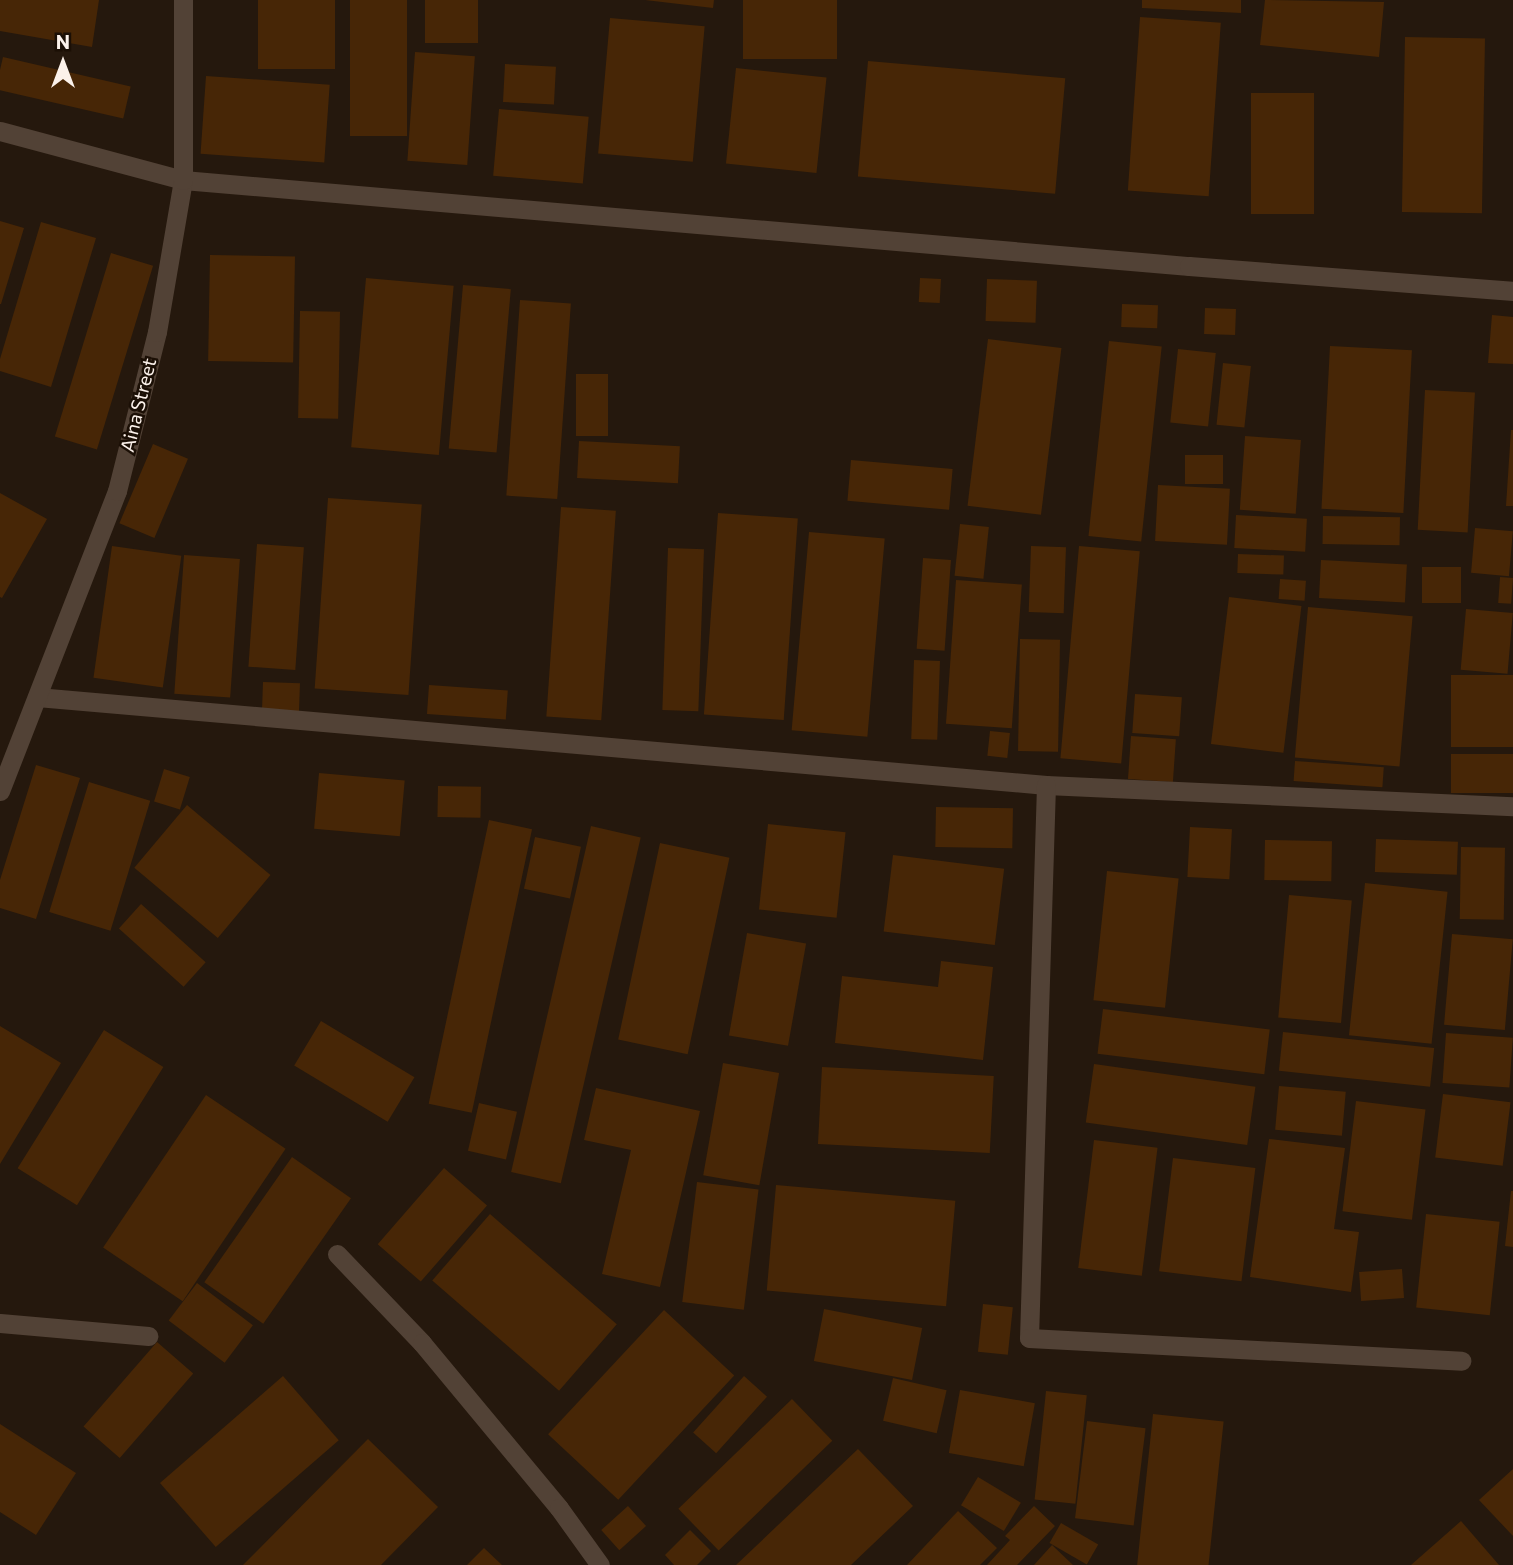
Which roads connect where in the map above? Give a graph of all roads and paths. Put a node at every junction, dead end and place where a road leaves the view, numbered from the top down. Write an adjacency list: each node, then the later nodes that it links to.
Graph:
1 (183, 0): 3 (street, Aina Street)
2 (0, 131): 3 (street)
3 (183, 180): 4 (street); 5 (street, Aina Street)
4 (1513, 290)
5 (37, 696): 6 (street); 7 (street, Aina Street)
6 (1046, 785): 8 (street); 12 (street)
7 (0, 791)
8 (1513, 806)
9 (337, 1254): 13 (street)
10 (0, 1323): 11 (street)
11 (148, 1336)
12 (1461, 1361)
13 (600, 1565)

